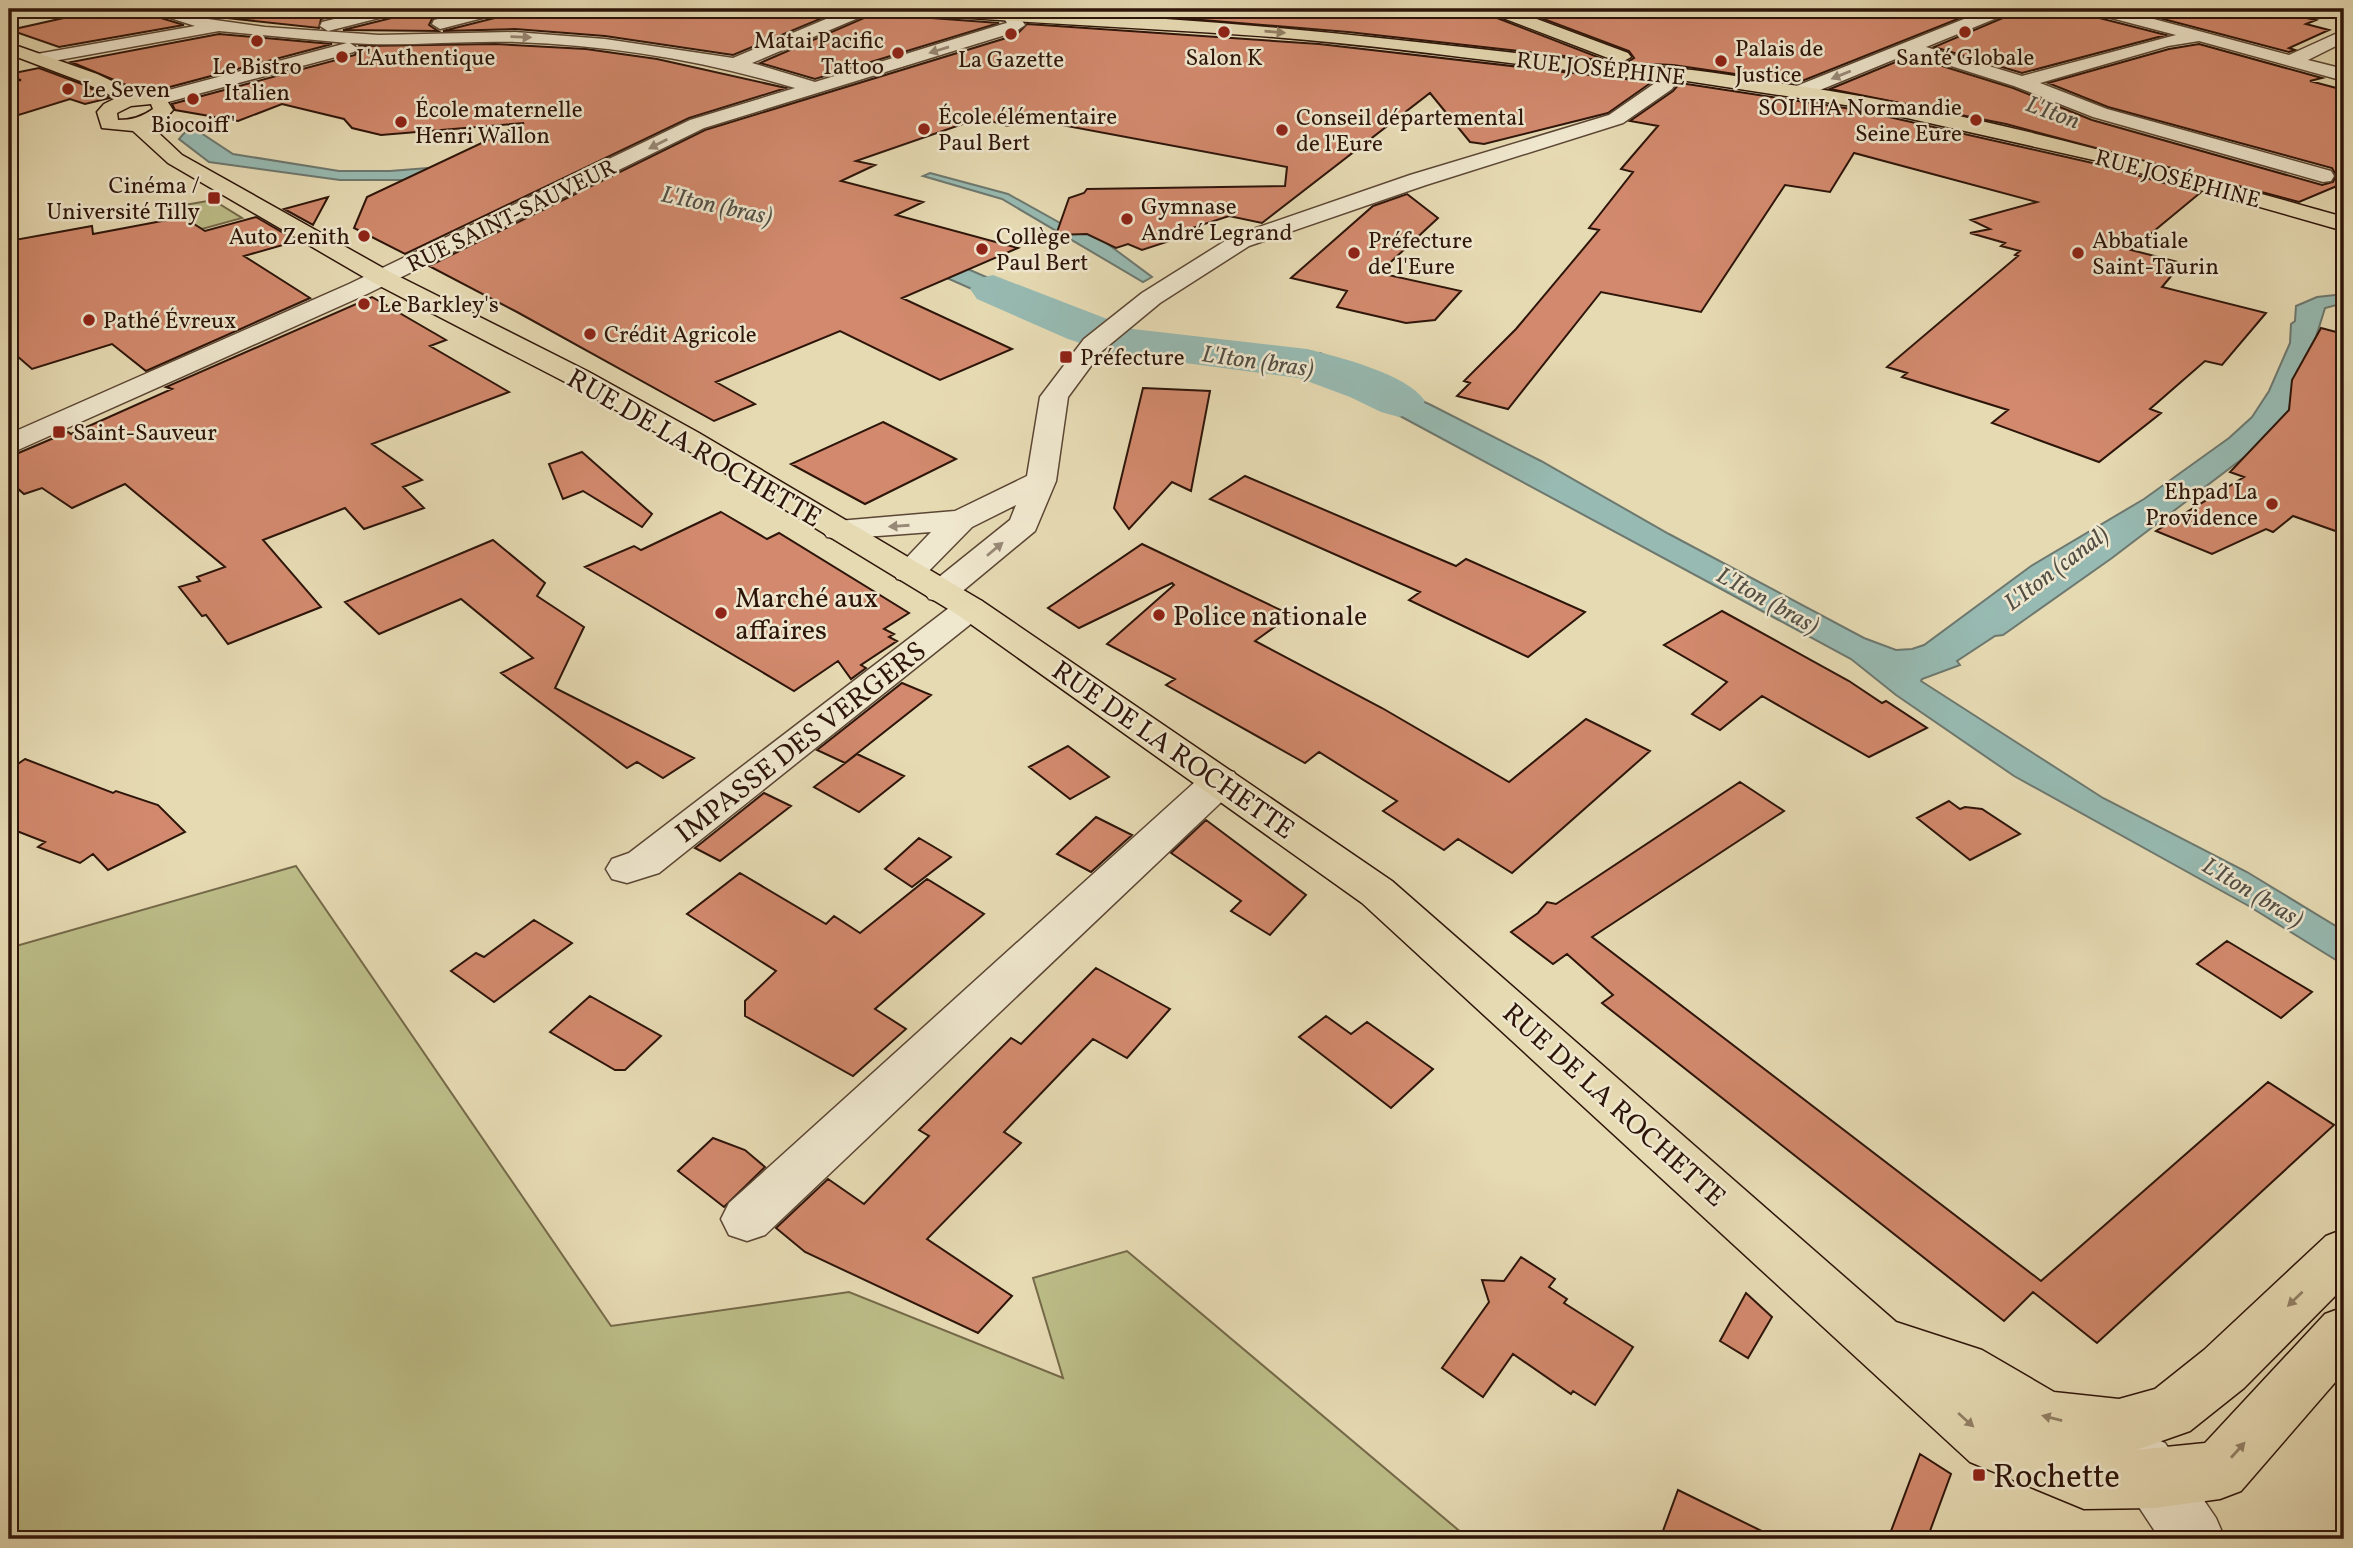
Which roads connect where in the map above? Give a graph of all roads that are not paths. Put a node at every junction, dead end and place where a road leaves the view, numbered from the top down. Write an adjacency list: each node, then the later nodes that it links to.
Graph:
1 (160, 9): 11 (street)
2 (208, 9): 11 (street)
3 (393, 9): 15 (street)
4 (496, 9): 18 (street)
5 (864, 9): 19 (street)
6 (918, 9): 12 (main road, RUE JOSÉPHINE)
7 (1134, 9): 13 (street)
8 (1496, 9): 26 (main road)
9 (2003, 9): 21 (street)
10 (2098, 9): 17 (street)
11 (181, 16): 14 (street)
12 (1011, 17): 13 (main road, RUE JOSÉPHINE); 28 (street, RUE SAINT-SAUVEUR, one-way to 28)
13 (1102, 20): 26 (main road, RUE JOSÉPHINE, one-way to 26)
14 (221, 27): 15 (street); 23 (street)
15 (297, 35): 18 (street)
16 (2344, 35): 25 (street)
17 (2201, 37): 25 (street); 31 (street)
18 (379, 40): 27 (street, one-way to 27); 35 (street)
19 (777, 45): 22 (street); 27 (street)
20 (9, 48): 23 (main road)
21 (1898, 51): 31 (street); 33 (street, one-way to 33)
22 (813, 54)
23 (37, 59): 34 (main road)
24 (837, 60): 28 (street)
25 (2291, 61): 30 (street)
26 (1615, 63): 29 (main road, RUE JOSÉPHINE)
27 (735, 64): 32 (street)
28 (873, 69): 32 (street, RUE SAINT-SAUVEUR)
29 (1674, 74): 33 (main road, RUE JOSÉPHINE); 41 (street)
30 (2344, 75)
31 (2021, 82): 37 (street)
32 (813, 88): 39 (street, RUE SAINT-SAUVEUR, one-way to 39)
33 (1796, 93): 38 (main road, RUE JOSÉPHINE)
34 (134, 99): 35 (main road); 36 (main road)
35 (157, 99): 36 (main road)
36 (137, 124): 39 (main road, RUE DE LA ROCHETTE)
37 (2323, 176)
38 (2344, 224)
39 (383, 278): 40 (street, RUE SAINT-SAUVEUR); 43 (main road, RUE DE LA ROCHETTE)
40 (9, 445)
41 (1041, 481): 42 (street); 44 (street, one-way to 41)
42 (961, 520): 43 (street, one-way to 43); 44 (street)
43 (838, 530): 44 (main road, RUE DE LA ROCHETTE)
44 (940, 591): 45 (main road, RUE DE LA ROCHETTE); 46 (street, IMPASSE DES VERGERS)
45 (1220, 781): 47 (street); 50 (main road, RUE DE LA ROCHETTE)
46 (627, 870)
47 (747, 1219)
48 (2344, 1252): 51 (main road, one-way to 51)
49 (2344, 1332): 52 (main road, RUE DE LA ROCHETTE, one-way to 49)
50 (1878, 1342): 51 (main road, one-way to 50); 52 (main road, RUE DE LA ROCHETTE, one-way to 52)
51 (2119, 1427): 52 (street)
52 (2155, 1479): 53 (street)
53 (2195, 1539)

